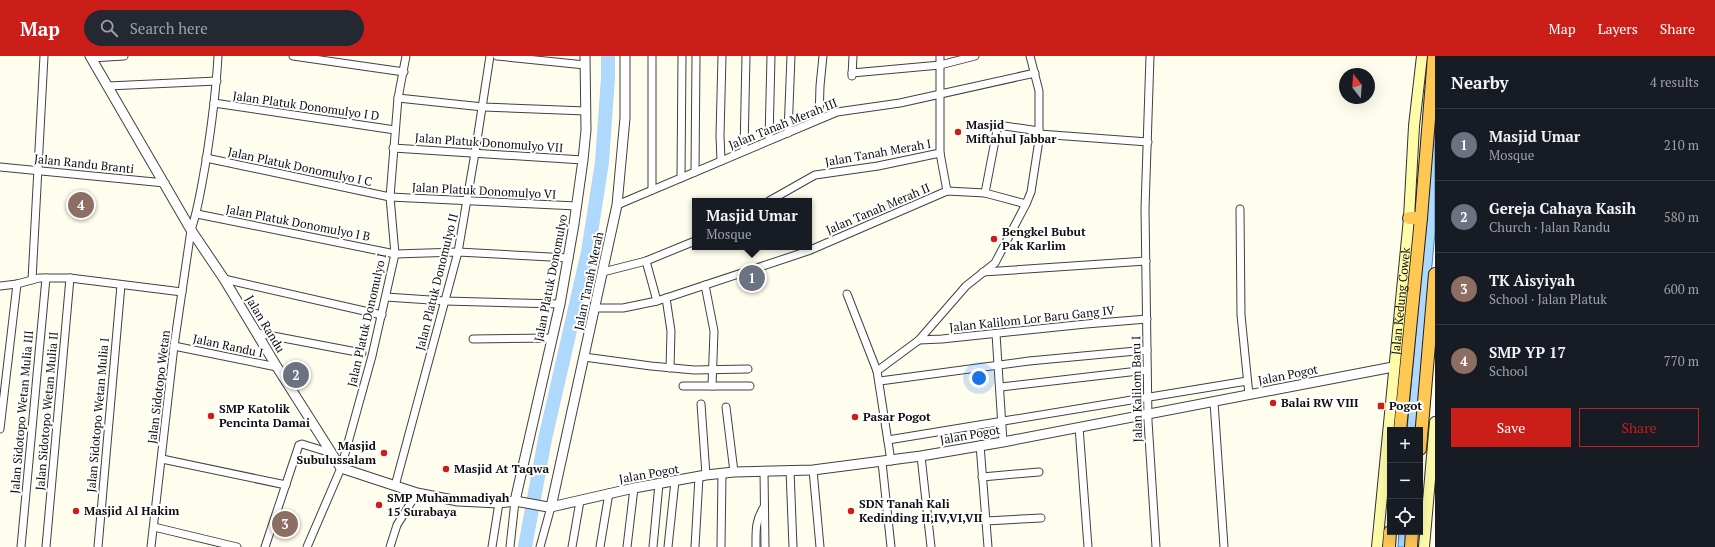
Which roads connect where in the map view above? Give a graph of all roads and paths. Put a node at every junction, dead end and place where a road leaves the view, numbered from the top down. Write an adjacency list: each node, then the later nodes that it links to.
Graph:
1 (44, 56): 50 (street)
2 (124, 56): 24 (street)
3 (218, 56): 29 (street, Jalan Sidotopo Wetan)
4 (292, 56): 27 (street)
5 (406, 56): 27 (street, Jalan Platuk Donomulyo I)
6 (490, 56): 34 (street, Jalan Platuk Donomulyo II)
7 (497, 56): 25 (street)
8 (625, 56): 61 (street, Jalan Tanah Merah)
9 (652, 56): 54 (street)
10 (682, 56): 52 (street)
11 (696, 56): 51 (street)
12 (722, 56): 48 (street)
13 (746, 56): 43 (street)
14 (772, 56): 40 (street)
15 (791, 56): 39 (street)
16 (823, 56): 36 (street)
17 (853, 56): 26 (street)
18 (940, 56): 26 (street, Jalan Tanah Merah I)
19 (975, 56): 26 (street)
20 (1030, 56): 28 (street)
21 (1150, 56): 41 (street, Jalan Kalilom Baru I)
22 (1422, 56): 65 (main road, Jalan Kedung Cowek)
23 (1434, 56): 66 (highway, Jalan Kedung Cowek)
24 (90, 57): 30 (street, Jalan Randu)
25 (585, 60): 35 (street, Jalan Platuk Donomulyo)
26 (940, 65): 31 (street, Jalan Tanah Merah I)
27 (404, 72): 32 (street, Jalan Platuk Donomulyo I)
28 (1035, 73): 31 (street, Jalan Tanah Merah III); 38 (street)
29 (217, 81): 30 (street); 33 (street, Jalan Sidotopo Wetan)
30 (108, 86): 53 (street, Jalan Randu)
31 (939, 95): 36 (street, Jalan Tanah Merah III); 45 (street, Jalan Tanah Merah I)
32 (398, 98): 34 (street); 37 (street, Jalan Platuk Donomulyo I)
33 (214, 103): 37 (street, Jalan Platuk Donomulyo I D); 46 (street, Jalan Sidotopo Wetan)
34 (483, 107): 35 (street); 44 (street, Jalan Platuk Donomulyo II)
35 (586, 111): 47 (street, Jalan Platuk Donomulyo)
36 (819, 119): 39 (street, Jalan Tanah Merah III)
37 (395, 130): 42 (street, Jalan Platuk Donomulyo I)
38 (1039, 132): 41 (street); 56 (street); 60 (street)
39 (788, 133): 40 (street, Jalan Tanah Merah III)
40 (769, 140): 43 (street, Jalan Tanah Merah III)
41 (1148, 142): 75 (street, Jalan Kalilom Baru I)
42 (393, 148): 44 (street, Jalan Platuk Donomulyo VII); 57 (street, Jalan Platuk Donomulyo I)
43 (744, 151): 48 (street, Jalan Tanah Merah III)
44 (475, 153): 47 (street, Jalan Platuk Donomulyo VII); 59 (street, Jalan Platuk Donomulyo II)
45 (940, 153): 55 (street, Jalan Tanah Merah II); 58 (street, Jalan Tanah Merah I)
46 (206, 158): 57 (street, Jalan Platuk Donomulyo I C); 64 (street, Jalan Sidotopo Wetan)
47 (583, 160): 62 (street, Jalan Platuk Donomulyo)
48 (721, 161): 51 (street, Jalan Tanah Merah III)
49 (0, 167): 50 (street, Jalan Randu Branti)
50 (38, 169): 53 (street, Jalan Randu Branti); 82 (street)
51 (695, 172): 52 (street, Jalan Tanah Merah III)
52 (682, 178): 54 (street, Jalan Tanah Merah III)
53 (165, 183): 67 (street, Jalan Randu)
54 (652, 190): 61 (street, Jalan Tanah Merah III)
55 (947, 191): 56 (street, Jalan Tanah Merah II); 69 (street, Jalan Tanah Merah II)
56 (985, 193): 60 (street, Jalan Tanah Merah II)
57 (390, 197): 59 (street, Jalan Platuk Donomulyo VI); 72 (street, Jalan Platuk Donomulyo I)
58 (775, 198)
59 (467, 202): 62 (street, Jalan Platuk Donomulyo VI); 71 (street, Jalan Platuk Donomulyo II)
60 (1026, 204): 77 (street)
61 (617, 205): 76 (street, Jalan Tanah Merah)
62 (576, 206): 73 (street, Jalan Platuk Donomulyo)
63 (1240, 209): 115 (street)
64 (197, 214): 67 (street, Jalan Sidotopo Wetan); 72 (street, Jalan Platuk Donomulyo I B)
65 (1408, 218): 66 (highway); 108 (main road, Jalan Kedung Cowek)
66 (1421, 218): 129 (highway, Jalan Kedung Cowek)
67 (191, 230): 81 (street, Jalan Randu); 87 (street, Jalan Sidotopo Wetan)
68 (692, 242): 74 (street)
69 (812, 248)
70 (808, 250): 84 (street, Jalan Tanah Merah II)
71 (458, 252): 72 (street, Jalan Platuk Donomulyo I B); 73 (street, Jalan Platuk Donomulyo I B); 91 (street, Jalan Platuk Donomulyo II)
72 (395, 254): 89 (street, Jalan Platuk Donomulyo I)
73 (569, 258): 93 (street, Jalan Platuk Donomulyo)
74 (646, 261): 76 (street); 92 (street)
75 (1146, 261): 77 (street); 96 (street, Jalan Kalilom Baru I)
76 (603, 272): 94 (street, Jalan Tanah Merah)
77 (983, 272): 101 (street)
78 (1435, 274): 130 (highway)
79 (46, 278): 80 (street); 82 (street); 165 (street, Jalan Sidotopo Wetan Mulia III)
80 (70, 278): 85 (street); 166 (street, Jalan Sidotopo Wetan Mulia II)
81 (224, 279): 95 (street); 97 (street, Jalan Randu)
82 (32, 280): 83 (street)
83 (17, 284): 86 (street); 131 (street)
84 (705, 284): 90 (street, Jalan Tanah Merah II); 111 (street)
85 (121, 285): 87 (street); 167 (street, Jalan Sidotopo Wetan Mulia I)
86 (0, 286)
87 (182, 292): 102 (street, Jalan Sidotopo Wetan)
88 (847, 294): 113 (street)
89 (386, 297): 91 (street); 95 (street, Jalan Platuk Donomulyo I)
90 (666, 298): 92 (street, Jalan Tanah Merah II); 109 (street)
91 (445, 301): 93 (street); 151 (street, Jalan Platuk Donomulyo II)
92 (657, 301): 94 (street, Jalan Tanah Merah II)
93 (560, 304): 99 (street, Jalan Platuk Donomulyo)
94 (595, 308): 105 (street, Jalan Tanah Merah)
95 (382, 315): 139 (street, Jalan Platuk Donomulyo I)
96 (1147, 320): 98 (street, Jalan Kalilom Lor Baru Gang IV); 103 (street, Jalan Kalilom Baru I)
97 (257, 332): 104 (street); 107 (street, Jalan Randu)
98 (996, 334): 101 (street, Jalan Kalilom Lor Baru Gang IV); 106 (street)
99 (552, 338): 100 (street); 155 (street, Jalan Platuk Donomulyo)
100 (473, 339)
101 (919, 340): 113 (street)
102 (174, 346): 107 (street, Jalan Randu I); 137 (street, Jalan Sidotopo Wetan)
103 (1147, 350): 106 (street); 112 (street, Jalan Kalilom Baru I)
104 (362, 353)
105 (584, 357): 109 (street); 158 (street, Jalan Tanah Merah)
106 (999, 366): 114 (street); 119 (street)
107 (277, 367): 135 (street, Jalan Randu)
108 (1393, 367): 120 (street, Jalan Pogot); 193 (main road, Jalan Kedung Cowek)
109 (670, 368): 111 (street)
110 (748, 369): 111 (street)
111 (713, 370): 117 (street)
112 (1147, 370): 119 (street); 121 (street, Jalan Kalilom Baru I)
113 (877, 371): 114 (street)
114 (880, 381): 132 (street)
115 (1247, 381): 120 (street); 121 (street, Jalan Pogot)
116 (683, 386): 117 (street)
117 (712, 386): 118 (street)
118 (750, 386)
119 (1001, 387): 126 (street)
120 (1249, 395): 122 (street, Jalan Pogot)
121 (1148, 397): 125 (street, Jalan Kalilom Baru I); 126 (street, Jalan Pogot)
122 (1214, 402): 125 (street, Jalan Pogot); 192 (street)
123 (701, 404): 146 (street)
124 (726, 407): 143 (street)
125 (1148, 414): 128 (street, Jalan Pogot); 191 (street, Jalan Kalilom Baru I)
126 (1001, 421): 132 (street, Jalan Pogot); 133 (street)
127 (1435, 422): 196 (main road)
128 (1078, 427): 133 (street, Jalan Pogot); 190 (street)
129 (1400, 427)
130 (1422, 427)
131 (0, 428)
132 (888, 440): 138 (street)
133 (1003, 442): 134 (street, Jalan Pogot)
134 (980, 445): 136 (street, Jalan Pogot); 147 (street)
135 (331, 453): 139 (street, Jalan Randu); 150 (street)
136 (921, 456): 138 (street, Jalan Pogot); 188 (street)
137 (162, 459): 150 (street); 162 (street, Jalan Sidotopo Wetan)
138 (886, 461): 141 (street, Jalan Pogot); 187 (street)
139 (341, 468): 151 (street); 171 (street, Jalan Platuk Donomulyo I)
140 (790, 470): 141 (street, Jalan Pogot); 142 (street, Jalan Pogot); 185 (street)
141 (813, 470): 186 (street)
142 (764, 471): 143 (street, Jalan Pogot); 159 (street)
143 (734, 472): 145 (street, Jalan Pogot)
144 (1039, 472): 147 (street)
145 (722, 473): 146 (street, Jalan Pogot); 182 (street)
146 (702, 476): 148 (street, Jalan Pogot); 181 (street)
147 (982, 477): 161 (street)
148 (675, 481): 149 (street, Jalan Pogot); 180 (street)
149 (659, 484): 152 (street, Jalan Pogot); 179 (street)
150 (286, 485): 170 (street)
151 (395, 486): 154 (street)
152 (634, 488): 153 (street, Jalan Pogot); 178 (street)
153 (609, 493): 156 (street, Jalan Pogot); 177 (street)
154 (417, 494): 157 (street); 172 (street)
155 (516, 501): 157 (street); 158 (street); 174 (street)
156 (580, 501): 158 (street, Jalan Pogot); 176 (street)
157 (499, 503): 173 (street)
158 (550, 507): 175 (street)
159 (764, 508): 183 (street); 184 (street)
160 (1041, 518): 161 (street)
161 (986, 521): 189 (street)
162 (154, 527): 168 (street, Jalan Sidotopo Wetan); 169 (street)
163 (1390, 535): 194 (highway)
164 (1412, 535): 195 (highway)
165 (21, 547)
166 (46, 547)
167 (98, 547)
168 (151, 547)
169 (237, 547)
170 (265, 547)
171 (307, 547)
172 (390, 547)
173 (492, 547)
174 (510, 547)
175 (540, 547)
176 (572, 547)
177 (600, 547)
178 (627, 547)
179 (653, 547)
180 (668, 547)
181 (695, 547)
182 (721, 547)
183 (756, 547)
184 (765, 547)
185 (793, 547)
186 (820, 547)
187 (891, 547)
188 (931, 547)
189 (988, 547)
190 (1088, 547)
191 (1156, 547)
192 (1224, 547)
193 (1377, 547)
194 (1389, 547)
195 (1410, 547)
196 (1424, 547)

